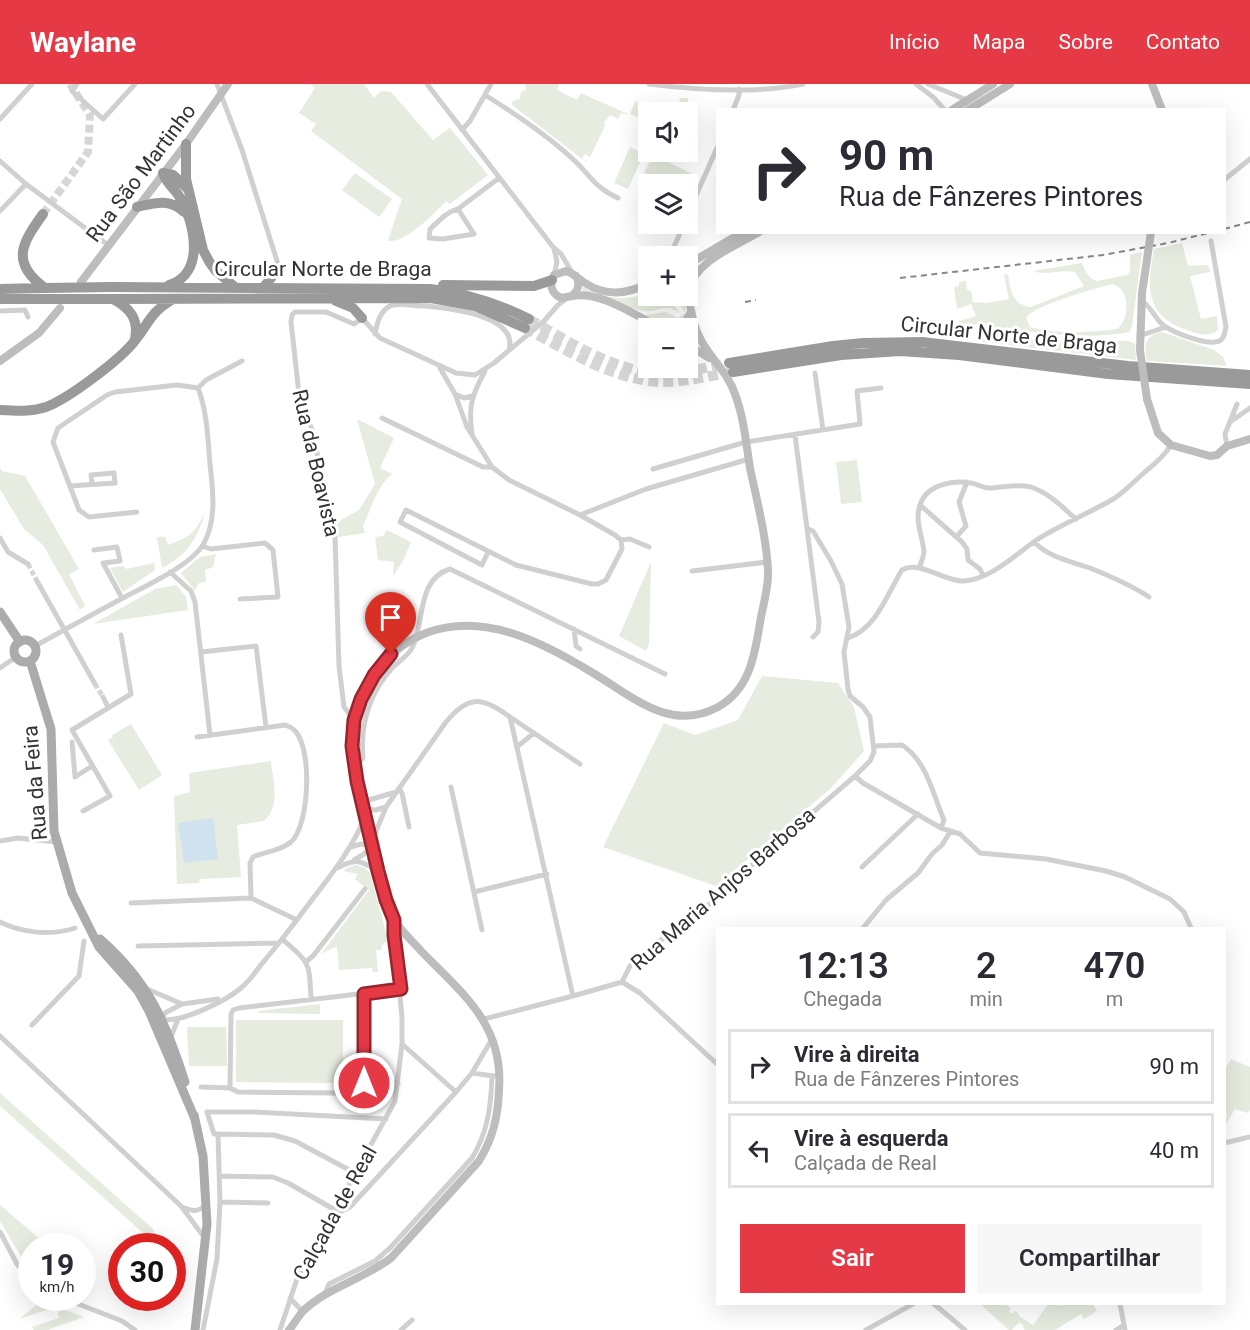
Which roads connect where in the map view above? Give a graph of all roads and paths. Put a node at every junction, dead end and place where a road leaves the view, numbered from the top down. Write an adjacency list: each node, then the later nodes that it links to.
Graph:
1 (32, 84): 24 (street)
2 (77, 84): 3 (street)
3 (135, 84)
4 (217, 84): 16 (street)
5 (228, 84): 16 (street, Rua São Martinho)
6 (427, 84): 25 (street)
7 (491, 84): 17 (street)
8 (649, 84): 15 (street)
9 (803, 84): 15 (street)
10 (916, 84): 20 (street)
11 (928, 84): 18 (street)
12 (993, 84): 18 (street)
13 (1010, 84): 22 (street)
14 (1152, 84): 23 (street)
15 (739, 89): 19 (street)
16 (221, 94): 26 (street, Rua São Martinho); 49 (street)
17 (485, 95): 25 (street); 36 (street)
18 (967, 100): 21 (street)
19 (735, 108)
20 (943, 108)
21 (955, 108)
22 (971, 108)
23 (1161, 108)
24 (0, 119)
25 (462, 130): 31 (street)
26 (186, 144): 30 (street, Rua São Martinho); 34 (highway)
27 (716, 150): 35 (street)
28 (1250, 159): 32 (street)
29 (0, 161): 33 (street)
30 (163, 173): 34 (highway); 37 (street, Rua São Martinho); 41 (highway)
31 (499, 178): 38 (street); 47 (street)
32 (1226, 178)
33 (26, 184): 39 (street); 46 (street)
34 (189, 190): 56 (highway)
35 (698, 191)
36 (618, 198)
37 (137, 207): 41 (highway); 46 (street, Rua São Martinho)
38 (458, 209): 38 (street)
39 (0, 211)
40 (44, 214): 55 (highway)
41 (188, 217): 54 (highway)
42 (740, 234): 48 (street)
43 (756, 234): 50 (street)
44 (1151, 234): 62 (street, bridge)
45 (1211, 241): 75 (street)
46 (108, 245): 53 (street, Rua São Martinho)
47 (553, 247): 51 (street); 52 (street)
48 (698, 259)
49 (277, 267): 57 (highway)
50 (698, 271)
51 (574, 275): 52 (street); 59 (street); 61 (street)
52 (553, 278): 58 (highway); 61 (street)
53 (81, 282)
54 (161, 287): 55 (highway, Circular Norte de Braga, bridge); 56 (highway, Circular Norte de Braga)
55 (45, 288): 60 (highway, Circular Norte de Braga)
56 (236, 288): 57 (highway, Circular Norte de Braga)
57 (263, 288): 58 (highway, Circular Norte de Braga)
58 (413, 288): 66 (highway, Circular Norte de Braga)
59 (638, 288)
60 (0, 289)
61 (570, 297): 73 (street); 80 (street)
62 (1142, 297): 75 (street); 77 (street)
63 (0, 299): 64 (highway, Circular Norte de Braga, bridge)
64 (113, 299): 65 (highway, Circular Norte de Braga); 78 (highway)
65 (173, 299): 66 (highway, Circular Norte de Braga); 78 (highway)
66 (330, 299): 72 (highway)
67 (690, 306): 70 (street)
68 (60, 308): 81 (street)
69 (0, 311): 71 (street)
70 (691, 311): 74 (street); 84 (street)
71 (28, 317)
72 (362, 318): 76 (street); 153 (street, Rua da Boavista)
73 (640, 318)
74 (688, 318)
75 (1166, 327): 77 (street)
76 (375, 334): 80 (street); 83 (street)
77 (1139, 336): 103 (street, bridge)
78 (134, 342): 95 (highway)
79 (698, 350): 84 (street)
80 (509, 351): 85 (street)
81 (0, 361)
82 (242, 361): 89 (street)
83 (439, 367): 85 (street); 91 (street)
84 (727, 367): 87 (highway, Circular Norte de Braga); 88 (highway, Circular Norte de Braga); 102 (street)
85 (486, 370): 92 (street)
86 (815, 373): 98 (street)
87 (1250, 375)
88 (1250, 384)
89 (198, 388): 110 (street); 120 (street)
90 (881, 388): 98 (street)
91 (454, 394): 92 (street); 99 (street)
92 (472, 396): 99 (street)
93 (1236, 404): 97 (street)
94 (1250, 408): 97 (street)
95 (2, 409)
96 (382, 418): 106 (street)
97 (1230, 422): 104 (street)
98 (823, 430): 100 (street)
99 (472, 435): 106 (street)
100 (795, 435): 102 (street); 115 (street)
101 (1250, 439): 104 (street)
102 (746, 442): 105 (street); 107 (street)
103 (1171, 445): 104 (street); 114 (street)
104 (1227, 446)
105 (749, 459): 113 (street); 124 (street)
106 (492, 467): 113 (street)
107 (653, 469)
108 (967, 482): 111 (street); 114 (street); 116 (street)
109 (92, 484): 110 (street)
110 (70, 486): 112 (street)
111 (920, 505): 116 (street); 126 (street)
112 (137, 512)
113 (580, 514): 118 (street)
114 (1076, 519): 119 (street)
115 (808, 529): 139 (street); 140 (street)
116 (957, 536): 129 (street)
117 (0, 538): 125 (street)
118 (621, 540): 121 (street); 123 (street)
119 (1034, 542): 129 (street); 131 (street)
120 (202, 546): 127 (street); 133 (street)
121 (649, 547)
122 (94, 550): 132 (street)
123 (488, 552): 123 (street)
124 (767, 562): 128 (street); 138 (street)
125 (28, 564)
126 (919, 568): 129 (street); 140 (street)
127 (170, 572): 132 (street); 144 (street)
128 (692, 572)
129 (983, 575)
130 (37, 580): 135 (street)
131 (1149, 597)
132 (122, 598): 135 (street)
133 (240, 599)
134 (0, 612): 141 (main road)
135 (65, 629): 142 (street); 149 (street)
136 (574, 629): 138 (street); 143 (street); 148 (street)
137 (121, 635): 151 (street)
138 (417, 636): 153 (street); 163 (street)
139 (813, 638)
140 (848, 638): 160 (street)
141 (20, 642): 142 (main road); 145 (main road)
142 (35, 646): 146 (main road)
143 (580, 649)
144 (201, 652): 154 (street); 156 (street)
145 (16, 657): 146 (main road); 147 (street)
146 (30, 661): 175 (main road, Rua da Feira)
147 (0, 668)
148 (665, 674)
149 (95, 684)
150 (103, 697): 151 (street)
151 (108, 706): 162 (street)
152 (510, 717): 155 (street); 159 (street); 166 (street)
153 (354, 720): 163 (street)
154 (266, 727): 156 (street); 185 (street)
155 (534, 733): 159 (street); 161 (street)
156 (210, 735): 157 (street)
157 (197, 737)
158 (72, 742): 162 (street)
159 (518, 746): 182 (street)
160 (874, 746): 164 (street, Rua Maria Anjos Barbosa); 172 (street)
161 (580, 764)
162 (92, 766): 169 (street)
163 (355, 766): 168 (street)
164 (855, 776): 170 (street); 200 (street, Rua Maria Anjos Barbosa)
165 (451, 787): 184 (street)
166 (397, 790): 167 (street); 168 (street); 171 (street)
167 (386, 807): 168 (street); 176 (street)
168 (364, 809): 176 (street); 177 (street)
169 (84, 812)
170 (918, 814): 172 (street); 179 (street)
171 (409, 827)
172 (941, 828): 173 (street)
173 (950, 832): 191 (street); 192 (street)
174 (0, 841): 175 (street)
175 (57, 842): 187 (main road, Rua da Feira)
176 (372, 844): 177 (street); 178 (street); 181 (street)
177 (351, 847): 180 (street)
178 (354, 860): 180 (street); 181 (street)
179 (862, 867)
180 (336, 869): 188 (street)
181 (378, 871): 189 (street)
182 (547, 874): 184 (street); 204 (street)
183 (365, 890): 199 (street)
184 (474, 892): 194 (street)
185 (251, 898): 186 (street); 188 (street)
186 (131, 903)
187 (84, 918): 193 (street); 195 (main road, Rua da Feira)
188 (297, 920): 197 (street)
189 (394, 920): 201 (street, Calçada de Real); 210 (street)
190 (0, 922): 193 (street)
191 (864, 927)
192 (1191, 927)
193 (75, 928): 196 (street)
194 (482, 930)
195 (93, 933): 196 (street); 202 (main road, Rua da Feira)
196 (84, 941): 211 (street)
197 (281, 941): 198 (street); 199 (street); 205 (street)
198 (138, 946)
199 (307, 961): 206 (street)
200 (622, 982): 204 (street); 217 (street)
201 (401, 989): 203 (street); 216 (street, Calçada de Real)
202 (142, 990): 207 (street, Rua da Feira); 208 (main road, Rua da Feira); 212 (main road, Rua da Feira)
203 (364, 994): 206 (street); 220 (street)
204 (573, 996): 210 (street)
205 (226, 998): 207 (street); 209 (street)
206 (311, 999): 223 (street)
207 (182, 1004): 208 (street)
208 (162, 1019): 209 (street); 212 (street); 214 (main road, Rua da Feira)
209 (178, 1019): 214 (street)
210 (484, 1019): 215 (street)
211 (32, 1025)
212 (159, 1029): 225 (main road, Rua da Feira)
213 (0, 1036): 235 (street)
214 (171, 1037): 225 (main road, Rua da Feira)
215 (493, 1037): 218 (street); 219 (street)
216 (402, 1044): 221 (street, Calçada de Real); 224 (street)
217 (716, 1063)
218 (471, 1073): 219 (street); 224 (street)
219 (496, 1077): 246 (street)
220 (364, 1083): 221 (street); 223 (street)
221 (398, 1083): 226 (street, Calçada de Real)
222 (201, 1087): 223 (street)
223 (230, 1088)
224 (456, 1092): 237 (street)
225 (195, 1119): 234 (main road)
226 (386, 1119): 227 (street); 230 (street, Calçada de Real)
227 (218, 1134): 230 (street); 231 (street)
228 (1250, 1137): 229 (street)
229 (1226, 1143)
230 (355, 1173): 236 (street, Calçada de Real)
231 (220, 1176): 232 (street); 236 (street)
232 (220, 1202): 233 (street); 251 (street)
233 (268, 1203)
234 (207, 1204): 235 (street); 239 (main road)
235 (181, 1206): 239 (street)
236 (334, 1210): 237 (street, Calçada de Real)
237 (332, 1216): 241 (street, Calçada de Real)
238 (0, 1232): 240 (street)
239 (206, 1243): 250 (main road)
240 (18, 1265)
241 (290, 1298): 246 (street); 252 (street, Calçada de Real)
242 (911, 1305): 255 (street)
243 (935, 1305): 256 (street)
244 (1120, 1305): 248 (street)
245 (96, 1310): 249 (street)
246 (303, 1312): 253 (street)
247 (412, 1320): 254 (street)
248 (1124, 1328): 257 (street)
249 (135, 1330)
250 (195, 1330)
251 (203, 1330)
252 (280, 1330)
253 (289, 1330)
254 (400, 1330)
255 (866, 1330)
256 (965, 1330)
257 (1116, 1330)

